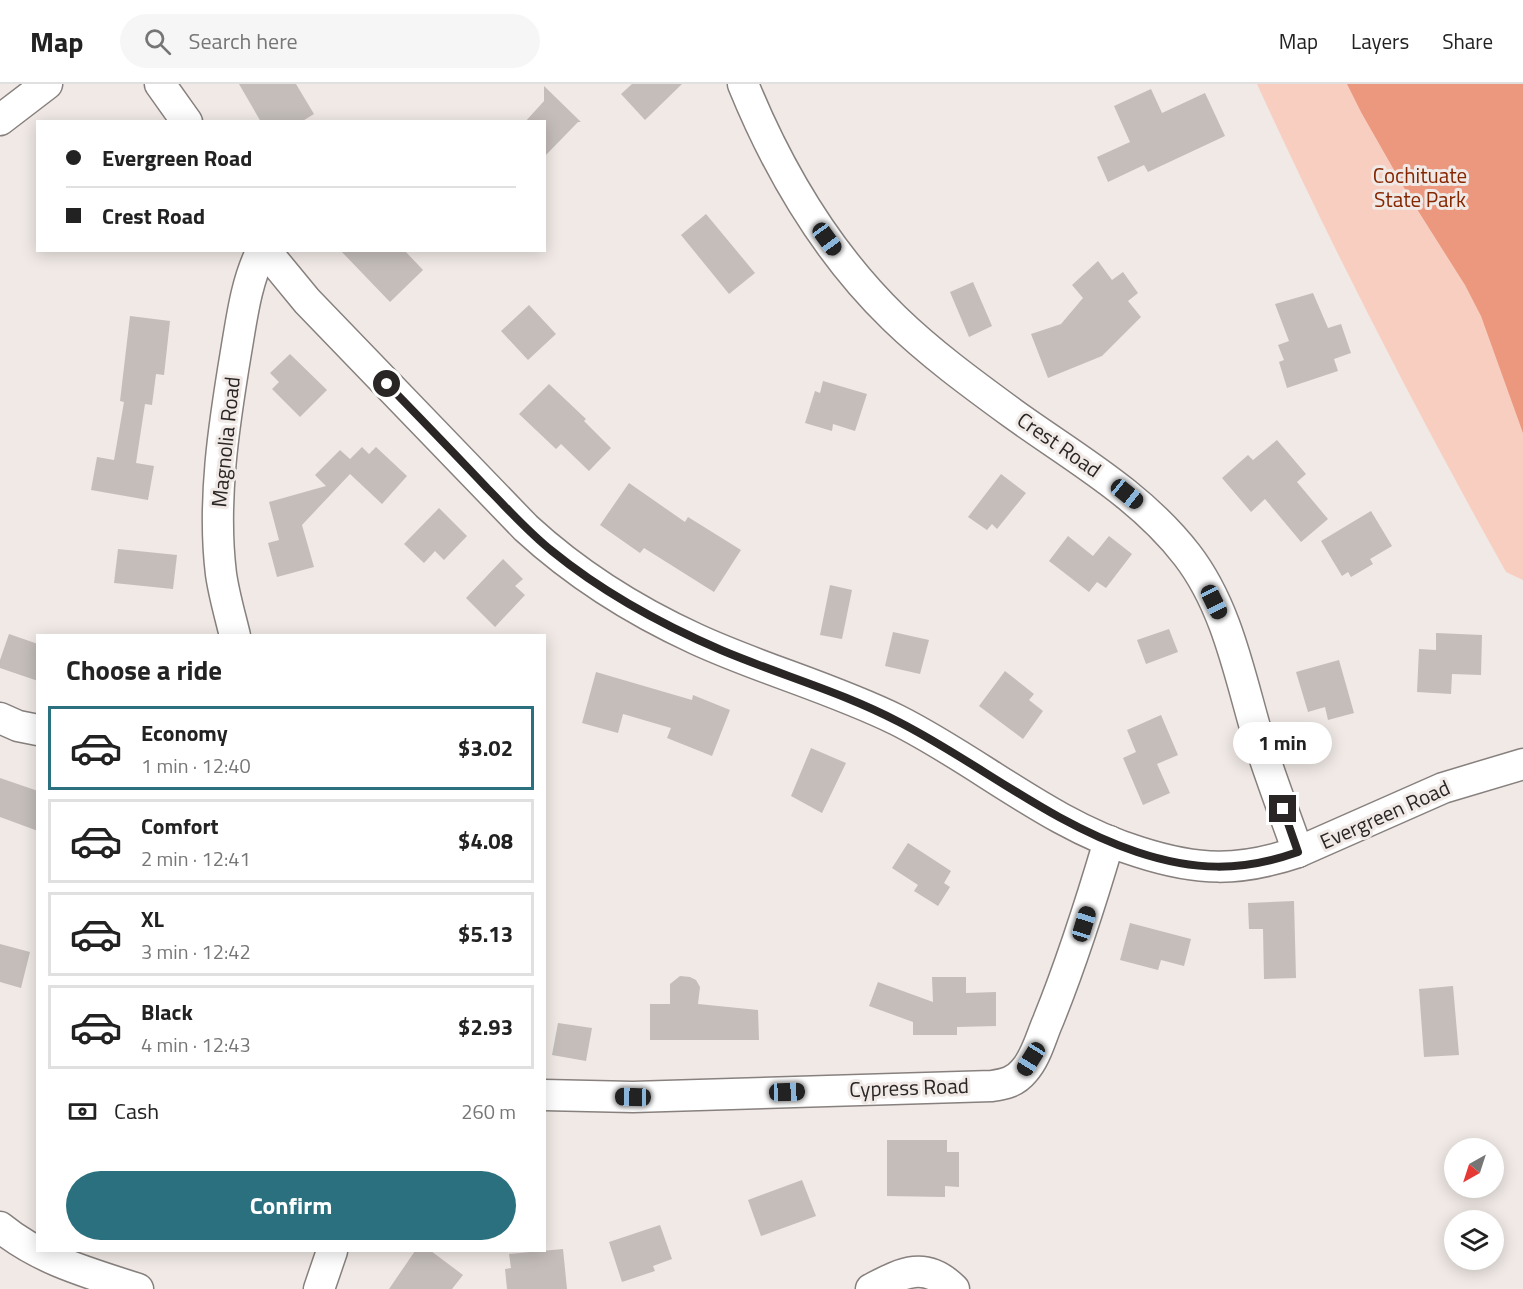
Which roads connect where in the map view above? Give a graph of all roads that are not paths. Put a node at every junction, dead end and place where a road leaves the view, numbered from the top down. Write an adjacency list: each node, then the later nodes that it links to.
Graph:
1 (47, 84): 4 (street)
2 (160, 84): 5 (street)
3 (743, 84): 13 (street, Crest Road)
4 (0, 120)
5 (186, 120)
6 (262, 252): 8 (street, Magnolia Road)
7 (265, 252): 12 (street, Evergreen Road)
8 (235, 634)
9 (0, 718): 10 (street)
10 (36, 730)
11 (1523, 764): 13 (street, Evergreen Road)
12 (1109, 841): 13 (street, Evergreen Road); 14 (street, Cypress Road)
13 (1298, 852)
14 (546, 1095)
15 (0, 1227): 16 (street)
16 (36, 1250)
17 (39, 1252): 19 (street)
18 (332, 1252): 20 (street)
19 (138, 1289)
20 (319, 1289)
21 (871, 1289): 22 (street)
22 (954, 1289)

